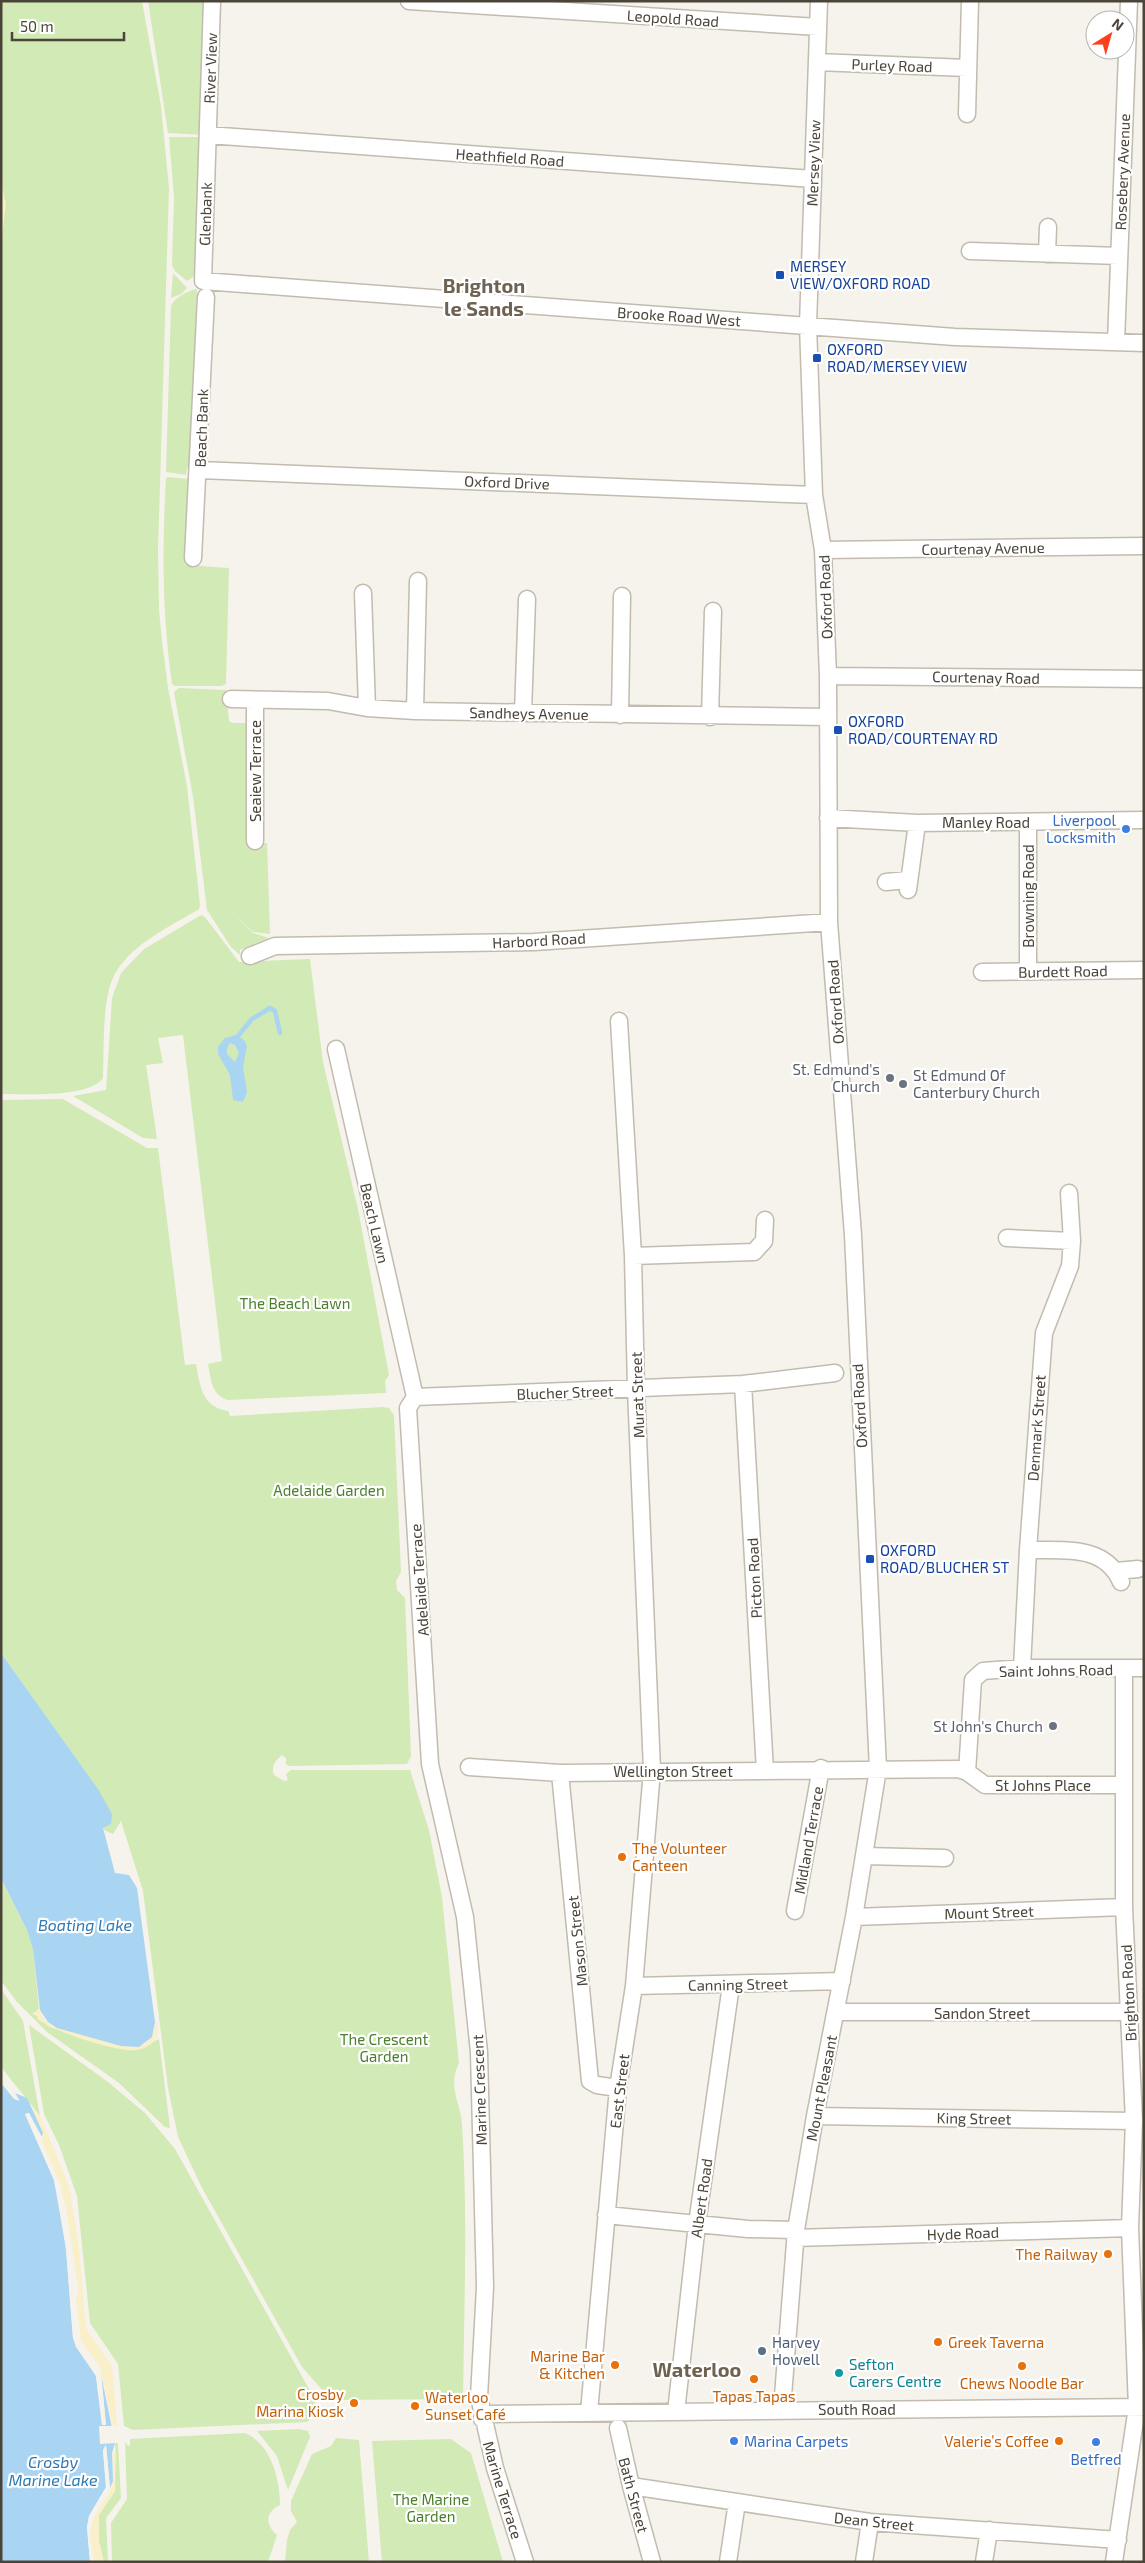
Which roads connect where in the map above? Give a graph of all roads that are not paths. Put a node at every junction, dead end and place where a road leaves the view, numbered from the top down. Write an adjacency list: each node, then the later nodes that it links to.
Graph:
1 (212, 1): 10 (street, River View)
2 (409, 1): 6 (street, Leopold Road)
3 (819, 1): 6 (street, Mersey View)
4 (970, 1): 8 (street)
5 (1129, 1): 15 (street, Rosebery Avenue)
6 (818, 27): 7 (street, Mersey View)
7 (817, 62): 8 (street, Purley Road); 11 (street, Mersey View)
8 (967, 68): 9 (street)
9 (967, 114)
10 (208, 135): 11 (street, Heathfield Road); 16 (street, Glenbank)
11 (813, 179): 18 (street, Mersey View)
12 (1048, 227): 14 (street)
13 (970, 250): 14 (street)
14 (1047, 254): 15 (street)
15 (1119, 256): 19 (street, Rosebery Avenue)
16 (215, 282): 18 (street, Brooke Road West)
17 (206, 298): 21 (street, Beach Bank)
18 (808, 325): 19 (street, Brooke Road West); 22 (street, Oxford Road)
19 (1116, 342): 20 (street, Brooke Road West)
20 (1144, 343)
21 (199, 470): 22 (street, Oxford Drive); 25 (street, Beach Bank)
22 (814, 495): 24 (street, Oxford Road)
23 (1144, 546): 24 (street, Courtenay Avenue)
24 (823, 550): 31 (street, Oxford Road)
25 (193, 558)
26 (418, 581): 36 (street)
27 (363, 593): 35 (street)
28 (622, 596): 38 (street)
29 (527, 599): 37 (street)
30 (713, 611): 39 (street)
31 (828, 676): 32 (street, Courtenay Road); 40 (street, Oxford Road)
32 (1144, 679)
33 (231, 699): 34 (street, Sandheys Avenue)
34 (255, 700): 35 (street, Sandheys Avenue); 45 (street, Seaiew Terrace)
35 (367, 708): 36 (street, Sandheys Avenue)
36 (415, 711): 37 (street, Sandheys Avenue)
37 (523, 713): 38 (street, Sandheys Avenue)
38 (620, 715): 39 (street, Sandheys Avenue)
39 (710, 717): 40 (street, Sandheys Avenue)
40 (828, 717): 41 (street, Oxford Road)
41 (828, 818): 44 (street, Manley Road); 47 (street, Oxford Road)
42 (1144, 820): 43 (street, Manley Road)
43 (1028, 822): 44 (street, Manley Road); 49 (street, Browning Road)
44 (917, 823): 46 (street)
45 (254, 841)
46 (886, 882)
47 (829, 922): 48 (street, Harbord Road); 71 (street, Oxford Road)
48 (250, 956)
49 (1028, 970): 50 (street, Burdett Road); 51 (street, Burdett Road)
50 (1144, 970)
51 (982, 972)
52 (619, 1021): 58 (street, Murat Street)
53 (336, 1049): 62 (street, Beach Lawn)
54 (1069, 1193): 57 (street, Denmark Street)
55 (765, 1220): 58 (street)
56 (1007, 1238): 57 (street)
57 (1072, 1241): 63 (street, Denmark Street)
58 (633, 1256): 61 (street, Murat Street)
59 (835, 1373): 60 (street, Blucher Street)
60 (742, 1384): 61 (street, Blucher Street); 73 (street, Picton Road)
61 (636, 1390): 62 (street, Blucher Street); 72 (street, Murat Street)
62 (415, 1397): 68 (street, Adelaide Terrace)
63 (1028, 1550): 64 (street); 65 (street, Denmark Street)
64 (1138, 1568)
65 (1022, 1668): 67 (street, Saint Johns Road); 74 (street, Saint Johns Road)
66 (1144, 1668): 67 (street, Saint Johns Road)
67 (1124, 1669): 76 (street, Brighton Road)
68 (430, 1764): 98 (street, Marine Crescent)
69 (469, 1766): 75 (street, Wellington Street)
70 (821, 1768): 71 (street, Wellington Street); 73 (street, Wellington Street); 80 (street, Midland Terrace)
71 (878, 1769): 74 (street); 77 (street, Mount Pleasant)
72 (652, 1770): 73 (street, Wellington Street); 75 (street, Wellington Street); 84 (street, East Street)
73 (766, 1772)
74 (967, 1772): 76 (street, St Johns Place)
75 (560, 1773): 87 (street, Mason Street)
76 (1123, 1784): 79 (street, Brighton Road)
77 (865, 1856): 78 (street); 81 (street, Mount Pleasant)
78 (945, 1858)
79 (1124, 1907): 81 (street, Mount Street); 86 (street, Brighton Road)
80 (795, 1911)
81 (854, 1916): 82 (street, Mount Pleasant)
82 (842, 1981): 83 (street, Canning Street); 85 (street, Mount Pleasant)
83 (731, 1985): 84 (street, Canning Street); 91 (street, Albert Road)
84 (634, 1986): 87 (street, East Street)
85 (836, 2012): 86 (street, Sandon Street); 88 (street, Mount Pleasant)
86 (1129, 2012): 89 (street, Brighton Road)
87 (618, 2088): 90 (street, East Street)
88 (815, 2116): 89 (street, King Street); 93 (street, Mount Pleasant)
89 (1134, 2121): 92 (street, Brighton Road)
90 (606, 2215): 91 (street, Hyde Road); 96 (street, East Street)
91 (697, 2224): 93 (street, Hyde Road); 97 (street, Albert Road)
92 (1130, 2228): 93 (street, Hyde Road); 94 (street, Brighton Road)
93 (795, 2234): 95 (street, Mount Pleasant)
94 (1140, 2407): 95 (street, South Road); 104 (street, Brighton Road)
95 (782, 2409): 97 (street, South Road)
96 (589, 2412): 97 (street, South Road); 98 (street, South Road)
97 (676, 2412)
98 (482, 2419): 106 (street, Marine Terrace)
99 (618, 2428): 100 (street, Bath Street)
100 (631, 2486): 101 (street, Dean Street); 107 (street, Bath Street)
101 (737, 2502): 102 (street, Dean Street); 108 (street)
102 (870, 2522): 103 (street, Dean Street); 109 (street)
103 (989, 2530): 104 (street, Dean Street); 110 (street)
104 (1118, 2540): 105 (street, Brighton Road)
105 (1118, 2560)
106 (525, 2562)
107 (652, 2562)
108 (728, 2562)
109 (864, 2562)
110 (984, 2562)

